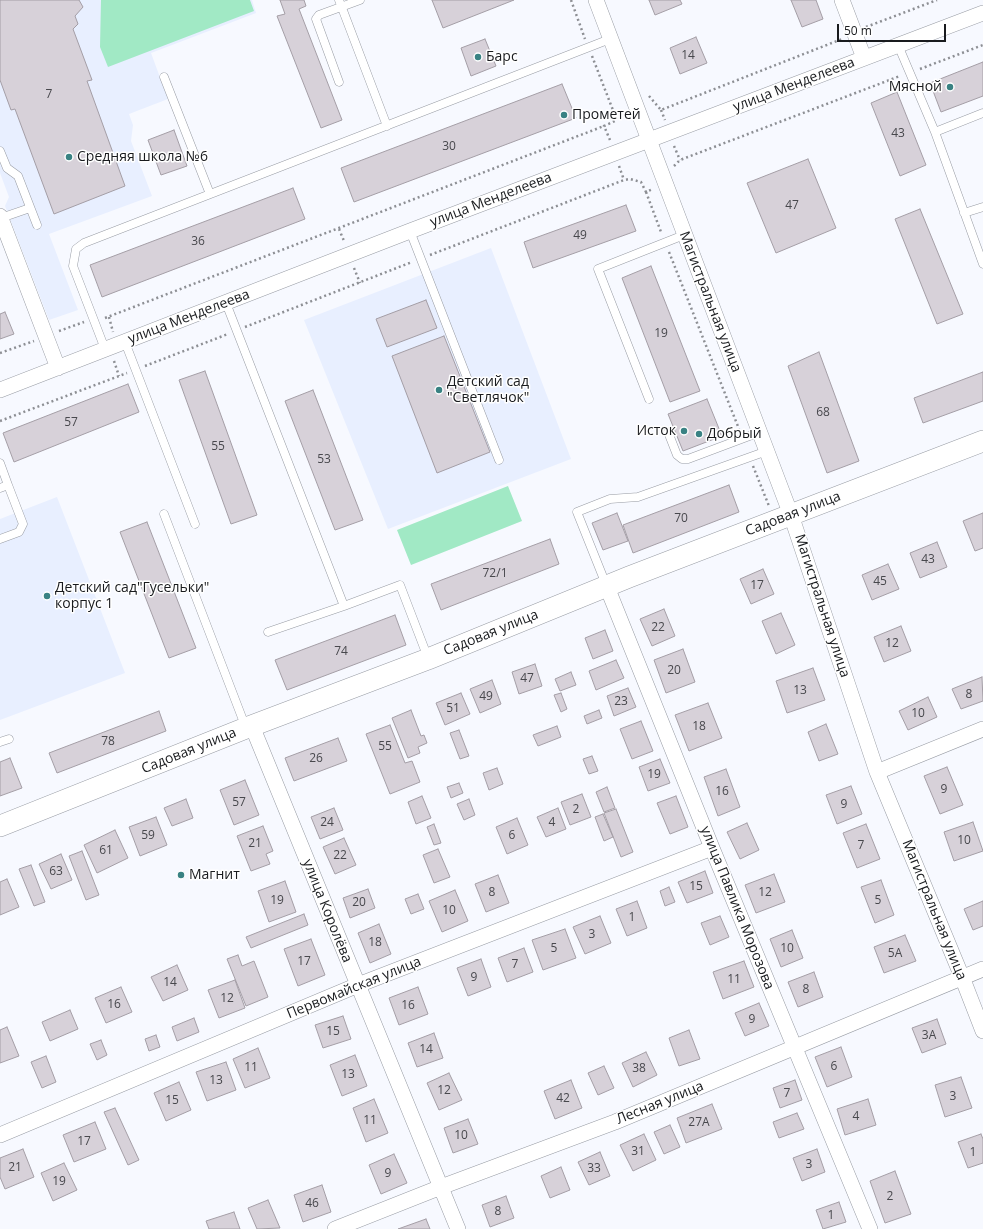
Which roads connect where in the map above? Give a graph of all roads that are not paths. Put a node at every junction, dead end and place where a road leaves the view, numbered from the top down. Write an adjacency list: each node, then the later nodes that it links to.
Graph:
1 (360, 0): 4 (lane)
2 (596, 0): 6 (street, Магистральная улица)
3 (842, 0): 8 (street)
4 (340, 3): 10 (lane); 12 (lane)
5 (983, 13): 7 (street, улица Менделеева)
6 (610, 39): 12 (lane); 14 (street, Магистральная улица)
7 (898, 45): 8 (street, улица Менделеева); 13 (lane)
8 (864, 58): 14 (street, улица Менделеева)
9 (164, 77): 16 (lane)
10 (339, 82)
11 (983, 113): 13 (lane)
12 (387, 126): 16 (lane)
13 (934, 132): 19 (lane)
14 (648, 140): 22 (street, улица Менделеева); 23 (street, Магистральная улица)
15 (0, 151): 18 (lane)
16 (210, 194): 27 (lane)
17 (983, 207): 19 (lane)
18 (30, 208): 20 (lane); 21 (lane)
19 (964, 213): 24 (lane)
20 (1, 217): 28 (street)
21 (37, 225)
22 (410, 231): 25 (street, улица Менделеева); 35 (lane)
23 (684, 235): 30 (lane); 32 (street, Магистральная улица)
24 (983, 264)
25 (226, 303): 26 (street, улица Менделеева); 44 (lane)
26 (125, 342): 27 (street, улица Менделеева); 41 (lane)
27 (105, 349): 28 (street, улица Менделеева)
28 (58, 368): 29 (street, улица Менделеева)
29 (0, 390)
30 (649, 399)
31 (668, 432): 32 (lane)
32 (760, 432): 34 (street, Магистральная улица)
33 (983, 442): 40 (street, Садовая улица)
34 (767, 451): 40 (street, Магистральная улица); 43 (lane)
35 (499, 460)
36 (0, 463): 37 (lane)
37 (8, 485): 38 (lane); 42 (lane)
38 (0, 488)
39 (164, 514): 47 (lane)
40 (791, 515): 43 (street, Садовая улица); 51 (street, Магистральная улица)
41 (195, 524)
42 (0, 540)
43 (606, 587): 46 (street, Садовая улица); 53 (street, улица Павлика Морозова)
44 (344, 606): 45 (lane); 46 (lane)
45 (268, 632)
46 (428, 659): 47 (street, Садовая улица)
47 (249, 727): 52 (street, Садовая улица); 56 (street, улица Королёва)
48 (983, 729): 51 (street)
49 (10, 739): 50 (lane)
50 (0, 742)
51 (877, 772): 55 (street, Магистральная улица)
52 (0, 826)
53 (712, 848): 56 (street, Первомайская улица); 58 (street, улица Павлика Морозова)
54 (983, 969): 55 (street, Лесная улица)
55 (962, 977): 57 (street, Магистральная улица); 58 (street, Лесная улица)
56 (358, 985): 59 (street, Первомайская улица); 60 (street, улица Королёва)
57 (983, 1031)
58 (795, 1048): 60 (street, Лесная улица); 63 (street, улица Павлика Морозова)
59 (0, 1135)
60 (441, 1187): 61 (street, Лесная улица); 62 (street, улица Королёва)
61 (335, 1229)
62 (458, 1229)
63 (870, 1229)

